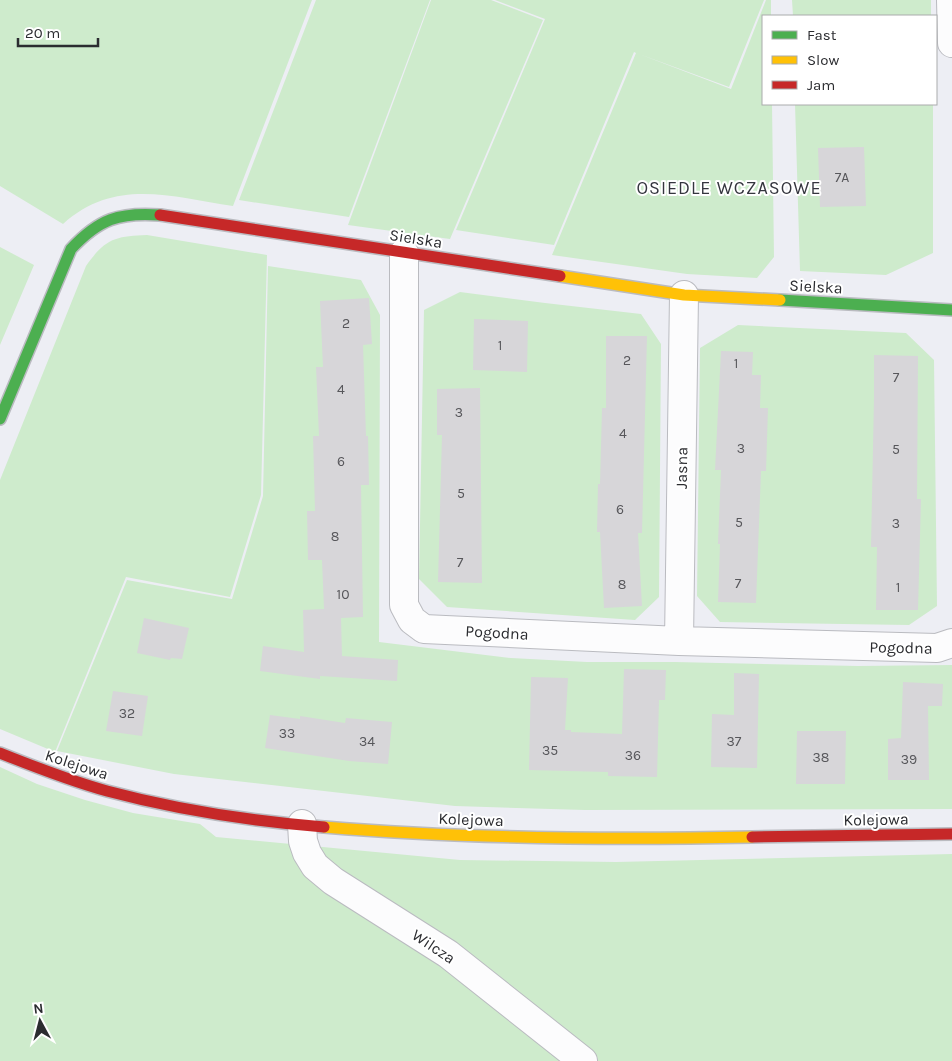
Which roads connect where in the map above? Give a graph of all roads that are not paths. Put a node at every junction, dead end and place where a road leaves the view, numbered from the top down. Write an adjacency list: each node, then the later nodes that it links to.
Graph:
1 (951, 0): 2 (street)
2 (952, 43)
3 (404, 253): 4 (street, Sielska); 6 (street, Sielska); 7 (street, Pogodna)
4 (684, 295): 5 (street, Sielska); 7 (street, Jasna)
5 (952, 310)
6 (0, 419)
7 (678, 641): 8 (street, Pogodna)
8 (952, 643)
9 (0, 753): 10 (street, Kolejowa)
10 (302, 824): 11 (street, Kolejowa); 12 (street, Wilcza)
11 (952, 834)
12 (583, 1061)

